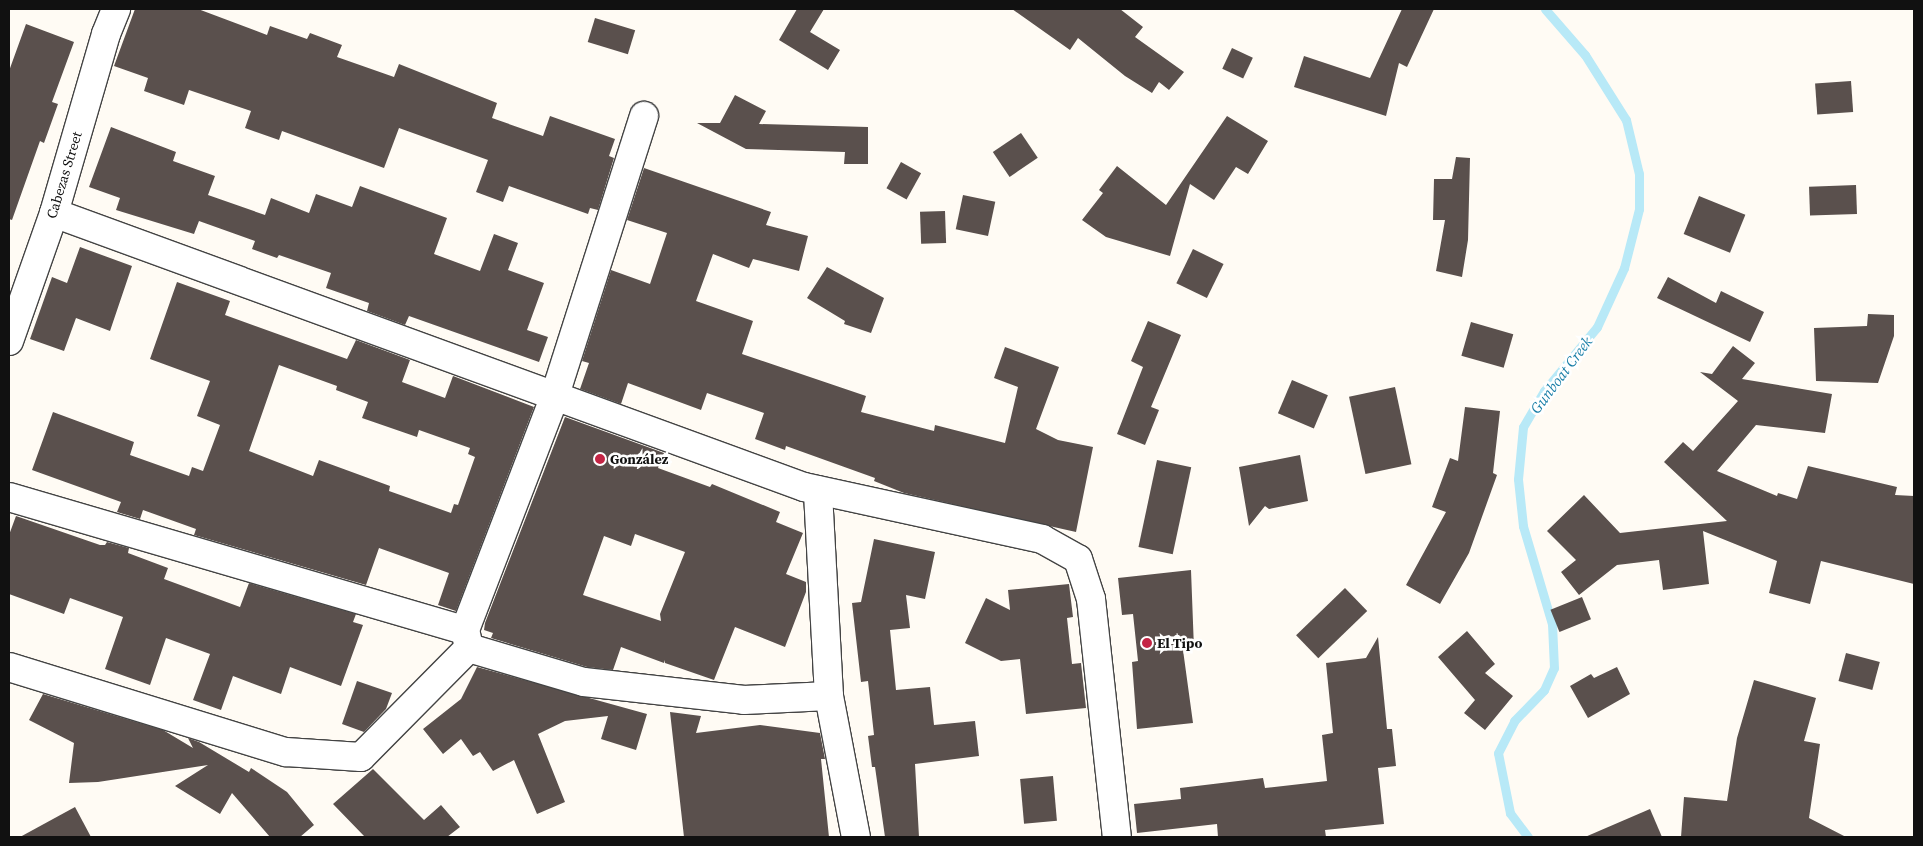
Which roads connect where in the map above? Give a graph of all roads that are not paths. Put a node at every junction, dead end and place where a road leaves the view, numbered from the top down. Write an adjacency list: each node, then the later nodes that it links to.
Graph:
1 (116, 9): 3 (street, Cabezas Street)
2 (644, 116): 5 (street)
3 (54, 213): 4 (street, Cabezas Street); 5 (street)
4 (9, 341)
5 (555, 395): 6 (street); 8 (street)
6 (818, 490): 10 (street); 12 (street)
7 (9, 497): 8 (street)
8 (467, 639): 9 (street); 10 (street)
9 (9, 667)
10 (828, 696): 11 (street)
11 (856, 837)
12 (1117, 837)

